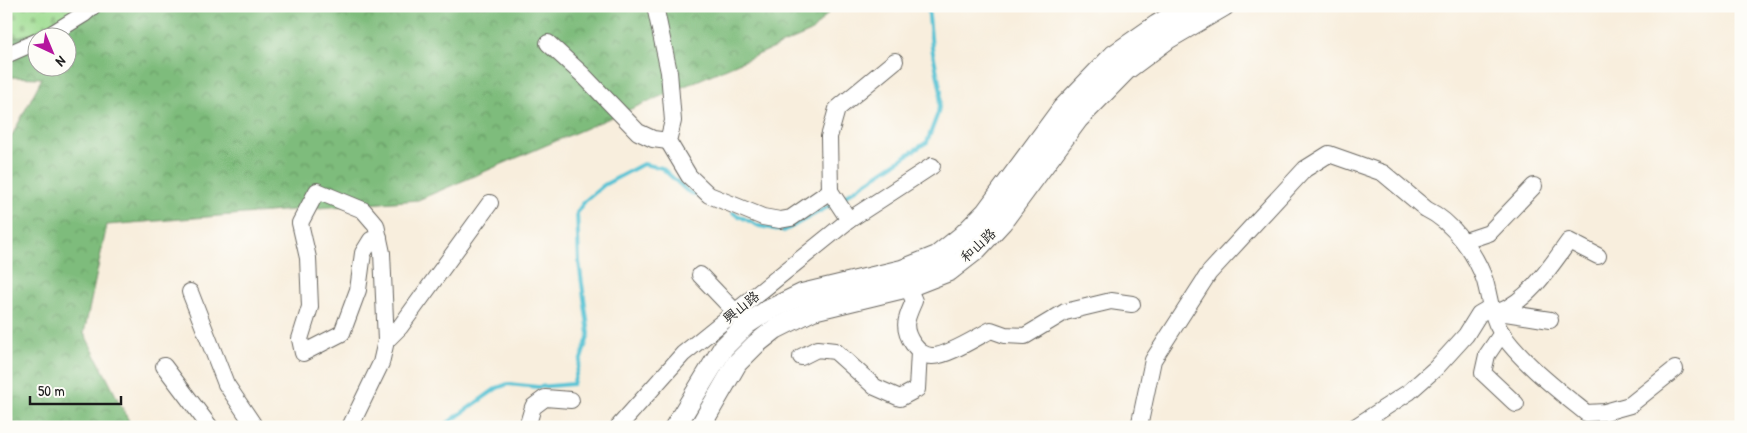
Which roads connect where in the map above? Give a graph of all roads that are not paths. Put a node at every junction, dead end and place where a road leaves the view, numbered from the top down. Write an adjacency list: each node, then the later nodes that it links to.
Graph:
1 (93, 6): 5 (street)
2 (655, 6): 10 (street)
3 (1189, 6): 24 (main road, 和山路)
4 (1224, 6): 20 (main road, 和山路)
5 (62, 28)
6 (548, 43): 10 (street)
7 (28, 45): 8 (street)
8 (6, 55)
9 (895, 61): 13 (street)
10 (668, 141): 13 (street)
11 (932, 166): 15 (street, 興山路)
12 (1534, 186): 17 (street)
13 (830, 192): 15 (street)
14 (490, 203): 27 (street)
15 (849, 220): 24 (street, 興山路)
16 (378, 237): 16 (street); 27 (street)
17 (1465, 241): 23 (street); 41 (street)
18 (1598, 256): 23 (street)
19 (700, 275): 24 (street)
20 (908, 287): 28 (street); 40 (main road, 和山路)
21 (190, 292): 35 (street)
22 (1132, 304): 28 (street)
23 (1495, 310): 25 (street); 26 (street); 42 (street)
24 (741, 318): 38 (street, 興山路); 39 (main road, 和山路)
25 (1550, 320)
26 (1502, 333): 31 (street); 33 (street)
27 (386, 341): 36 (street)
28 (919, 352): 29 (street)
29 (801, 358)
30 (164, 366): 34 (street)
31 (1675, 369)
32 (571, 400): 37 (street)
33 (1516, 404)
34 (210, 427)
35 (253, 427)
36 (350, 427)
37 (527, 427)
38 (618, 427)
39 (675, 427)
40 (700, 427)
41 (1139, 427)
42 (1355, 427)

